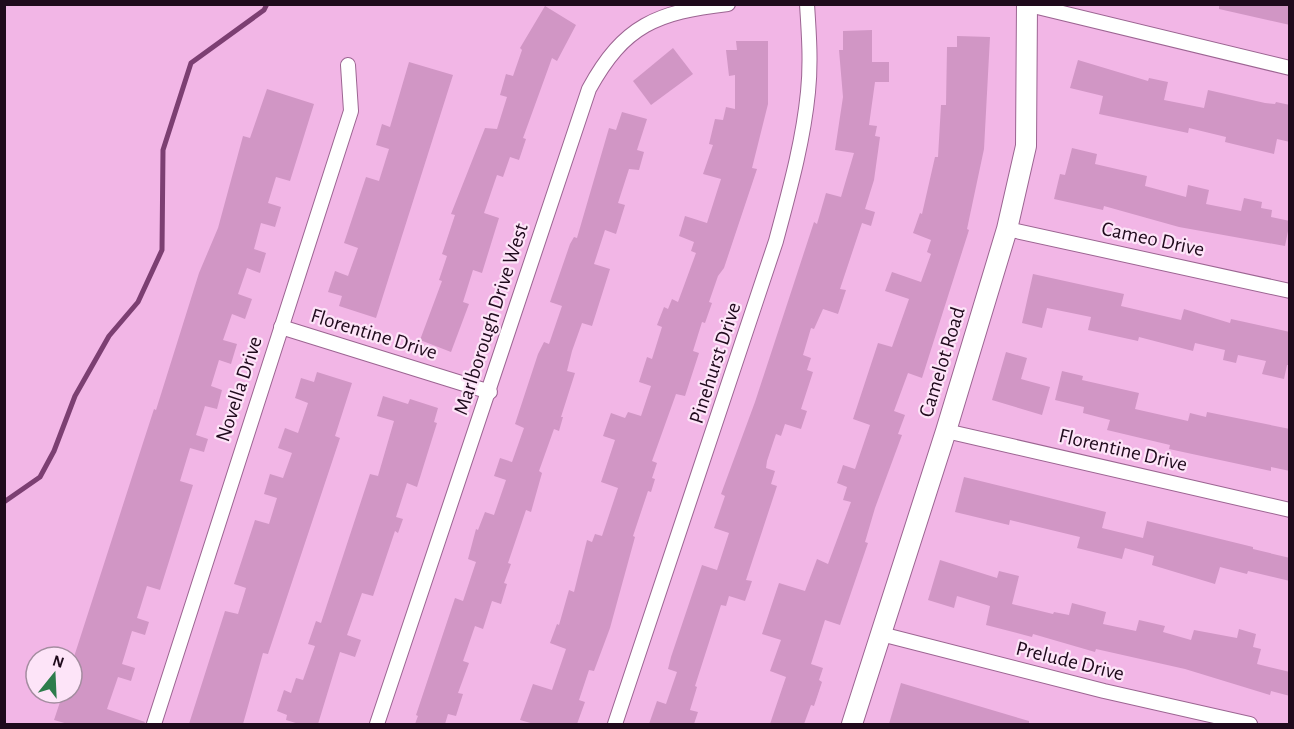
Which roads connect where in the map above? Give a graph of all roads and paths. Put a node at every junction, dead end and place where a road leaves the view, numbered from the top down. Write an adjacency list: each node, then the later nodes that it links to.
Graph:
1 (728, 4): 9 (street, Marlborough Drive West)
2 (807, 4): 15 (street, Pinehurst Drive)
3 (1027, 5): 5 (street); 6 (street, Camelot Road)
4 (348, 65): 8 (street, Novella Drive)
5 (1290, 68)
6 (1007, 229): 7 (street, Cameo Drive); 10 (street, Camelot Road)
7 (1290, 291)
8 (281, 327): 9 (street, Florentine Drive); 13 (street, Novella Drive)
9 (489, 392): 14 (street, Marlborough Drive West)
10 (946, 431): 11 (street, Florentine Drive); 12 (street, Camelot Road)
11 (1290, 510)
12 (881, 634): 16 (street, Camelot Road); 17 (street, Prelude Drive)
13 (154, 724)
14 (377, 724)
15 (615, 724)
16 (852, 724)
17 (1250, 724)

